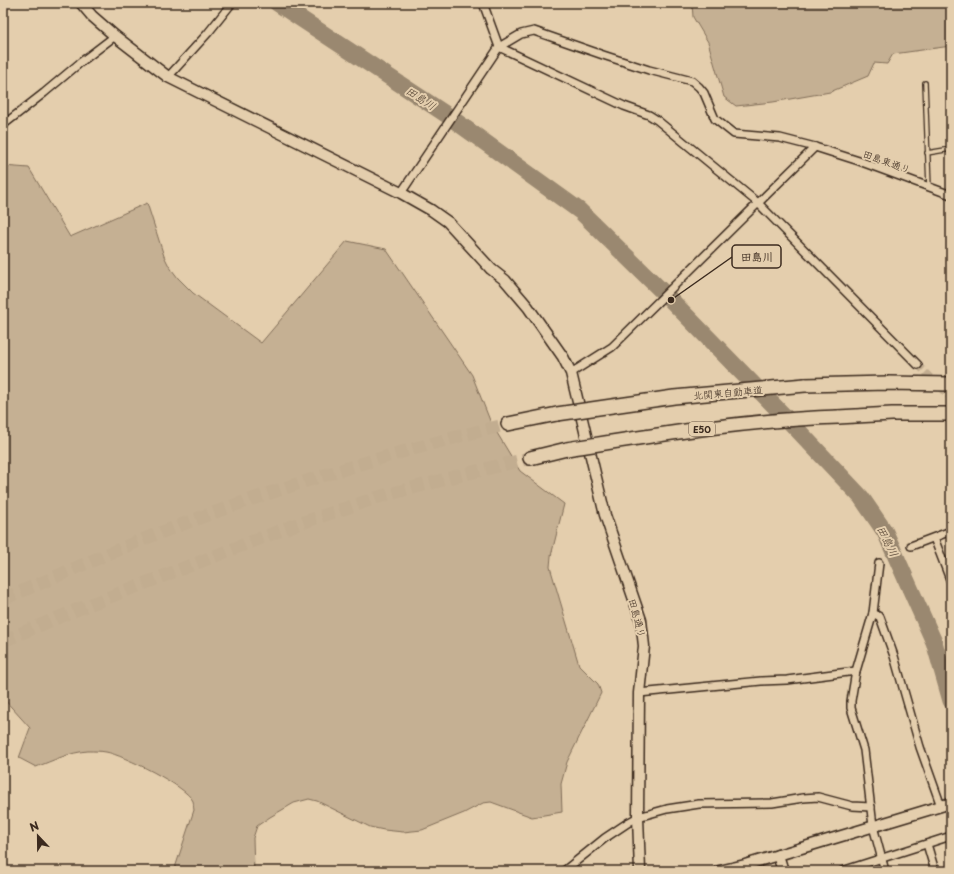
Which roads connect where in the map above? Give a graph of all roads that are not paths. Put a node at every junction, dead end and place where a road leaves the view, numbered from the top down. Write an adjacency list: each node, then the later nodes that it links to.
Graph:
1 (82, 3): 4 (street, 田島通り)
2 (232, 3): 6 (street)
3 (483, 3): 5 (street)
4 (115, 36): 6 (street, 田島通り); 8 (street)
5 (499, 46): 9 (street, 田島東通り); 13 (street); 15 (street)
6 (168, 77): 13 (street, 田島通り)
7 (925, 82): 11 (lane)
8 (3, 125)
9 (815, 147): 12 (street, 田島東通り); 15 (street)
10 (951, 150): 11 (lane)
11 (927, 154): 12 (lane)
12 (929, 187): 14 (street, 田島東通り)
13 (401, 193): 17 (street, 田島通り)
14 (951, 195)
15 (758, 202): 16 (street); 17 (street)
16 (918, 365)
17 (571, 373): 29 (street, 田島通り)
18 (951, 384): 20 (highway, 北関東自動車道, bridge)
19 (951, 414): 21 (highway, E50, bridge)
20 (508, 424)
21 (530, 458)
22 (951, 531): 23 (street)
23 (934, 538): 24 (street); 26 (street)
24 (911, 546)
25 (879, 563): 27 (street)
26 (951, 582)
27 (873, 612): 28 (street); 30 (street)
28 (856, 671): 29 (street); 31 (street)
29 (639, 693): 32 (street, 田島通り)
30 (946, 805): 33 (street)
31 (871, 807): 32 (street); 33 (street)
32 (638, 818): 38 (street); 39 (street, 田島通り)
33 (873, 826): 36 (street); 37 (street)
34 (951, 836): 35 (street)
35 (927, 844): 37 (street); 44 (street)
36 (778, 855): 40 (street); 41 (street)
37 (882, 858): 42 (street); 43 (street)
38 (564, 871)
39 (640, 871)
40 (719, 871)
41 (783, 871)
42 (842, 871)
43 (885, 871)
44 (935, 871)

